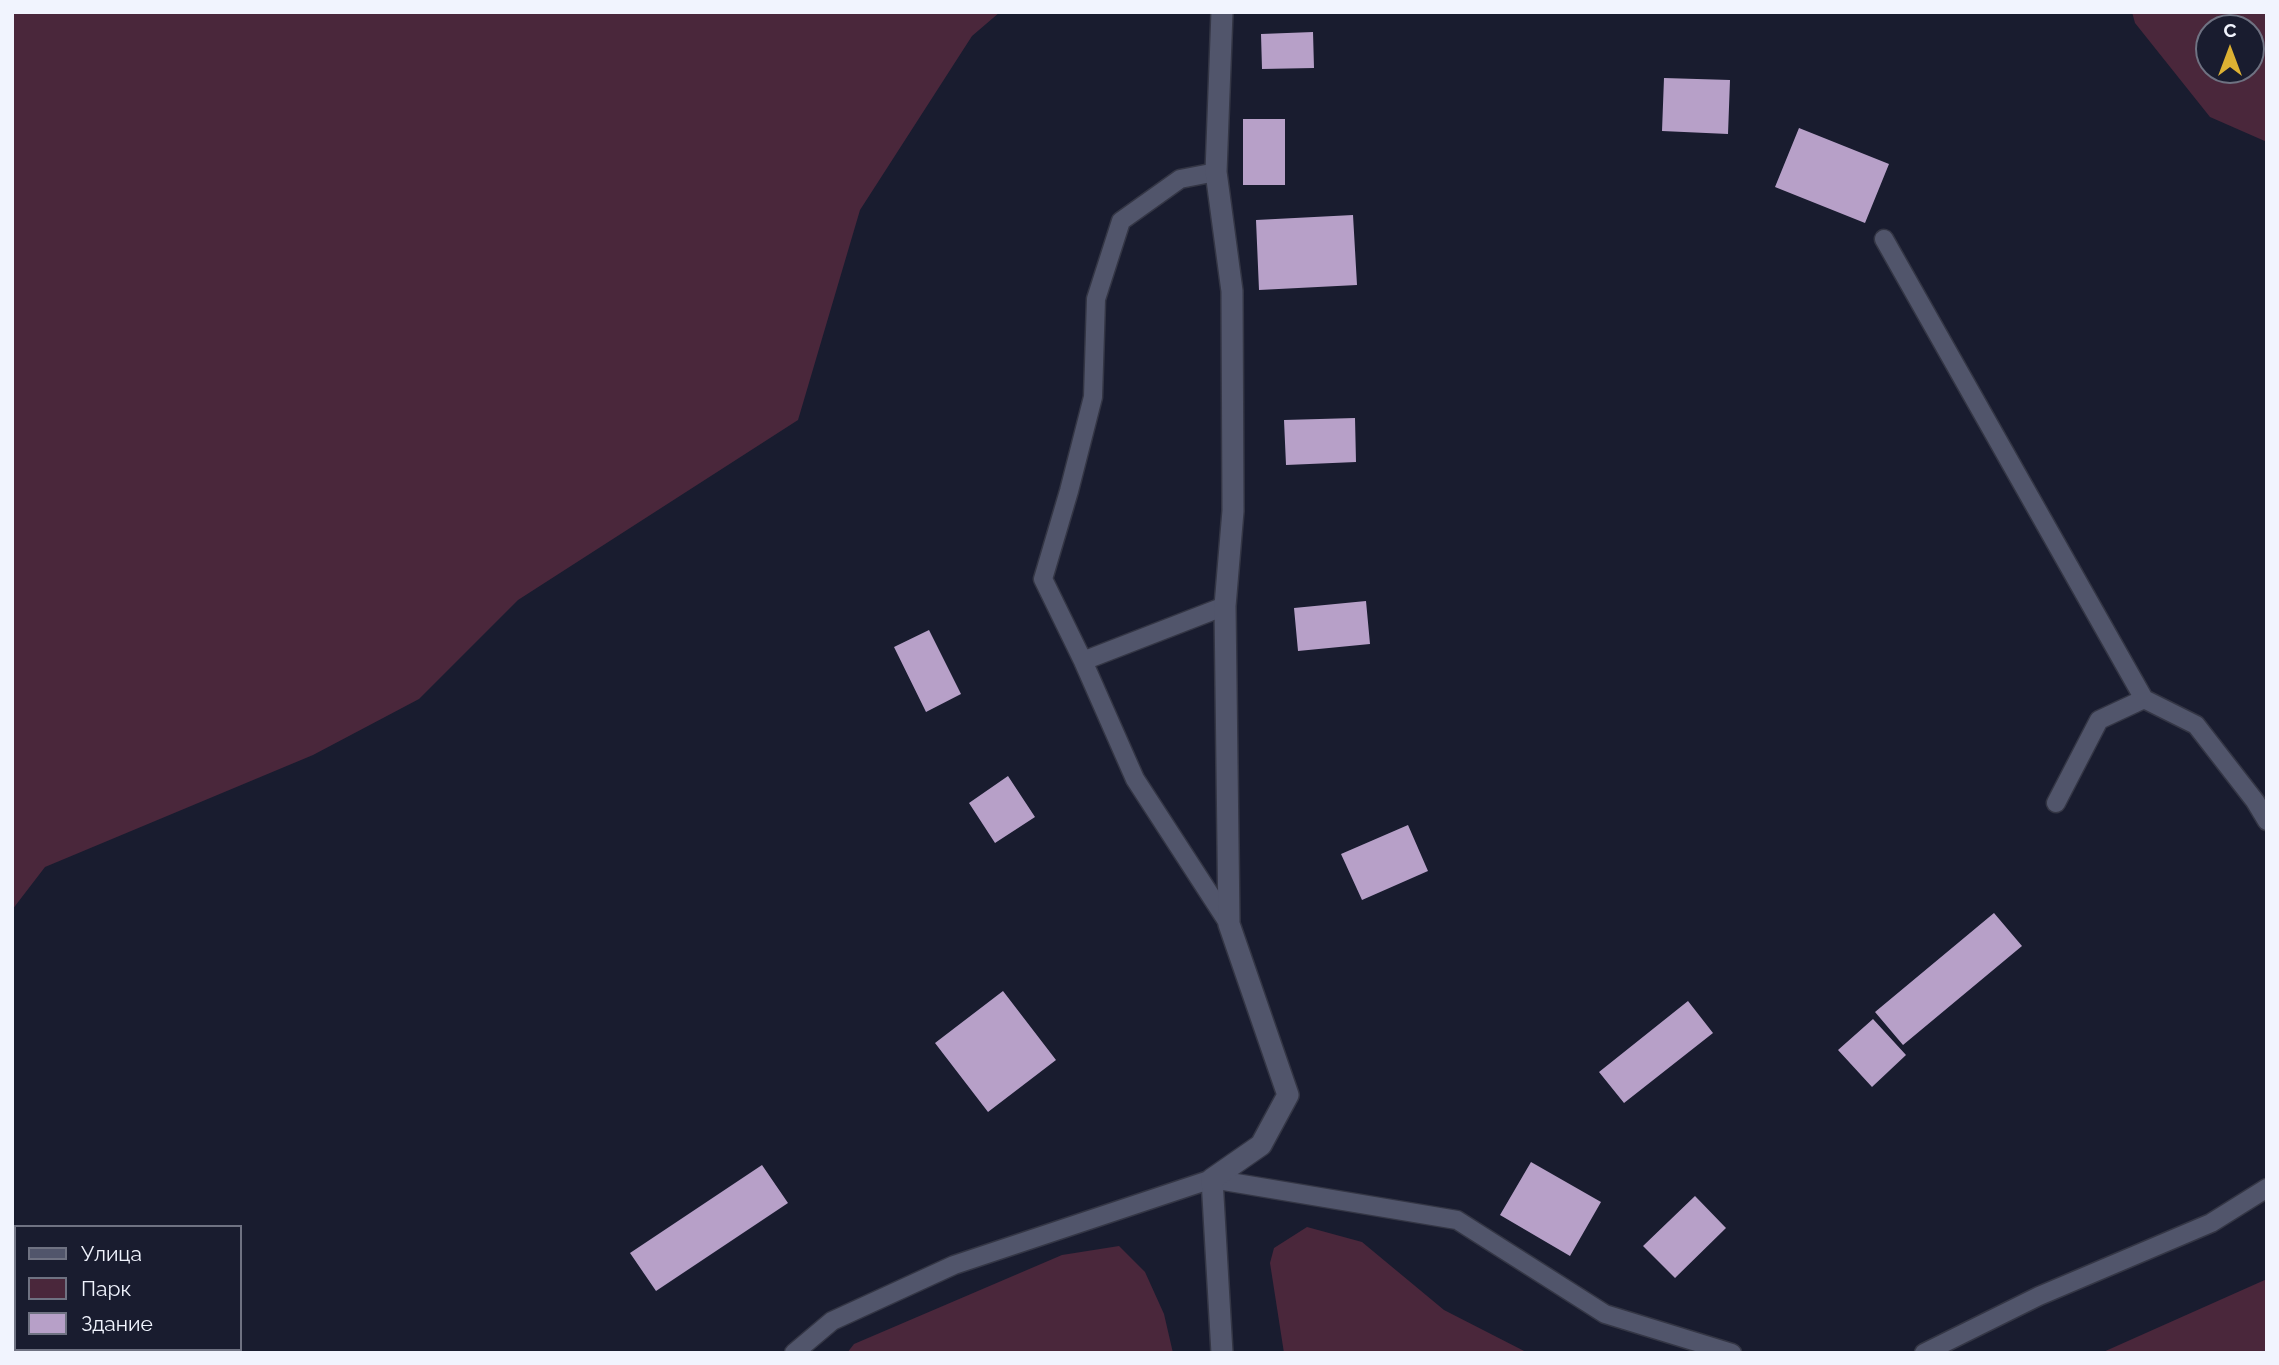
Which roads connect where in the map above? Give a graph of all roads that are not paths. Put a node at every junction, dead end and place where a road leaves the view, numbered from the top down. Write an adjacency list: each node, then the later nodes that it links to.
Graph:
1 (1222, 12): 2 (street)
2 (1216, 172): 4 (street); 5 (lane)
3 (1884, 239): 6 (lane)
4 (1225, 607): 5 (lane); 9 (street)
5 (1083, 661): 9 (lane)
6 (2144, 699): 7 (lane); 8 (lane)
7 (2056, 803)
8 (2267, 821)
9 (1229, 924): 10 (street)
10 (1212, 1179): 12 (lane); 13 (street); 14 (lane)
11 (2267, 1188): 15 (lane)
12 (793, 1353)
13 (1222, 1353)
14 (1732, 1353)
15 (1924, 1353)

